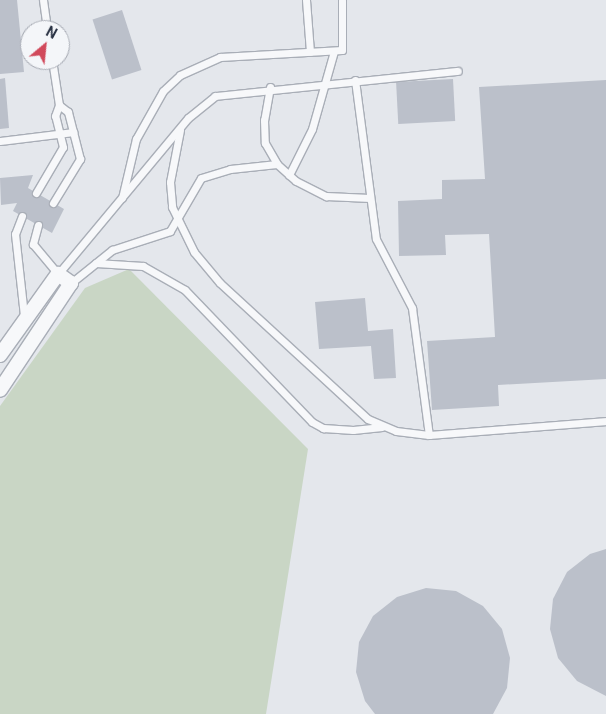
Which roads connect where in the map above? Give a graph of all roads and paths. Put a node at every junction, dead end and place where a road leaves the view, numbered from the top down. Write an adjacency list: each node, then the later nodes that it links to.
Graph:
1 (43, 0): 4 (lane)
2 (306, 0): 6 (lane)
3 (342, 0): 5 (lane)
4 (46, 20)
5 (334, 51): 6 (lane); 10 (lane)
6 (310, 52): 20 (lane)
7 (54, 70): 12 (lane)
8 (458, 71): 9 (lane)
9 (355, 80): 10 (lane); 21 (lane)
10 (321, 83): 11 (lane); 18 (lane)
11 (270, 87): 13 (lane); 17 (lane)
12 (59, 105): 14 (lane); 15 (lane)
13 (180, 130): 20 (lane); 24 (lane)
14 (73, 132): 15 (lane); 22 (lane)
15 (60, 134): 16 (lane); 19 (lane)
16 (0, 141)
17 (277, 164): 18 (lane); 24 (lane)
18 (289, 175): 21 (lane)
19 (36, 193)
20 (122, 198): 27 (lane)
21 (370, 198): 34 (lane)
22 (53, 203)
23 (22, 216): 29 (lane)
24 (177, 217): 26 (lane); 33 (lane)
25 (38, 225): 27 (lane)
26 (96, 263): 28 (lane); 33 (lane)
27 (58, 274): 28 (street); 29 (street)
28 (71, 284): 31 (street)
29 (24, 316): 30 (street)
30 (0, 355)
31 (0, 390)
32 (606, 421): 34 (lane)
33 (382, 427): 34 (lane)
34 (429, 435)

